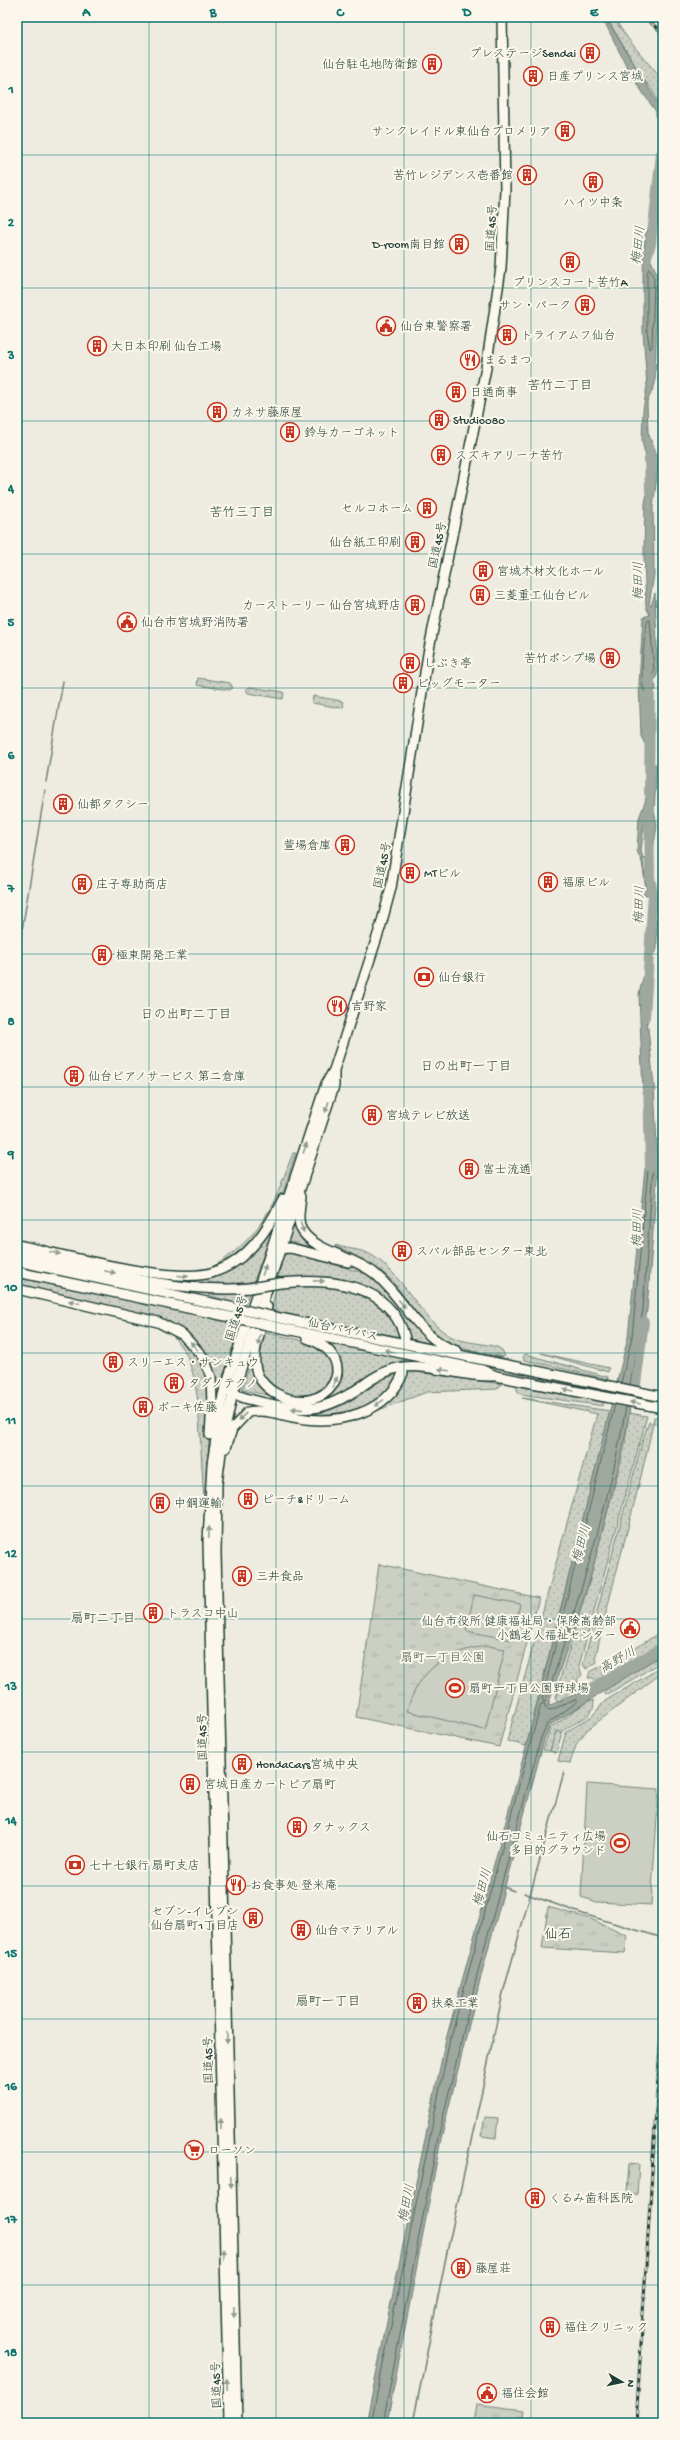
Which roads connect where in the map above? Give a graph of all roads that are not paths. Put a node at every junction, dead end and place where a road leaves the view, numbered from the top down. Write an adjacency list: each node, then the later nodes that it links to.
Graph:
1 (502, 17): 2 (highway, 国道45号)
2 (301, 1174): 3 (highway, one-way to 2); 4 (highway, 国道45号); 5 (highway, 国道45号); 8 (highway, one-way to 8)
3 (17, 1244)
4 (280, 1248): 5 (highway); 8 (highway); 10 (highway, 国道45号)
5 (270, 1251): 18 (highway, 国道45号, one-way to 5)
6 (17, 1252): 14 (highway, one-way to 14, bridge)
7 (17, 1260): 12 (highway, 仙台バイパス, bridge)
8 (373, 1272): 15 (highway, one-way to 15)
9 (17, 1273): 12 (highway, 仙台バイパス, bridge)
10 (271, 1274): 13 (highway, one-way to 13); 19 (highway, 国道45号)
11 (17, 1289): 22 (highway, one-way to 11)
12 (269, 1320): 13 (highway, 仙台バイパス); 15 (highway, 仙台バイパス)
13 (279, 1328): 17 (highway, 仙台バイパス, one-way to 13)
14 (405, 1338)
15 (481, 1360): 20 (highway, 仙台バイパス)
16 (403, 1373): 23 (highway, one-way to 23)
17 (496, 1376): 19 (highway, one-way to 19); 21 (highway, 仙台バイパス, one-way to 17)
18 (225, 1386): 19 (highway); 22 (highway, 国道45号)
19 (233, 1394): 23 (highway, 国道45号)
20 (663, 1397)
21 (663, 1408)
22 (212, 1464): 24 (highway, 国道45号, one-way to 22)
23 (217, 1484): 25 (highway, 国道45号, one-way to 25)
24 (229, 2423)
25 (237, 2423)

